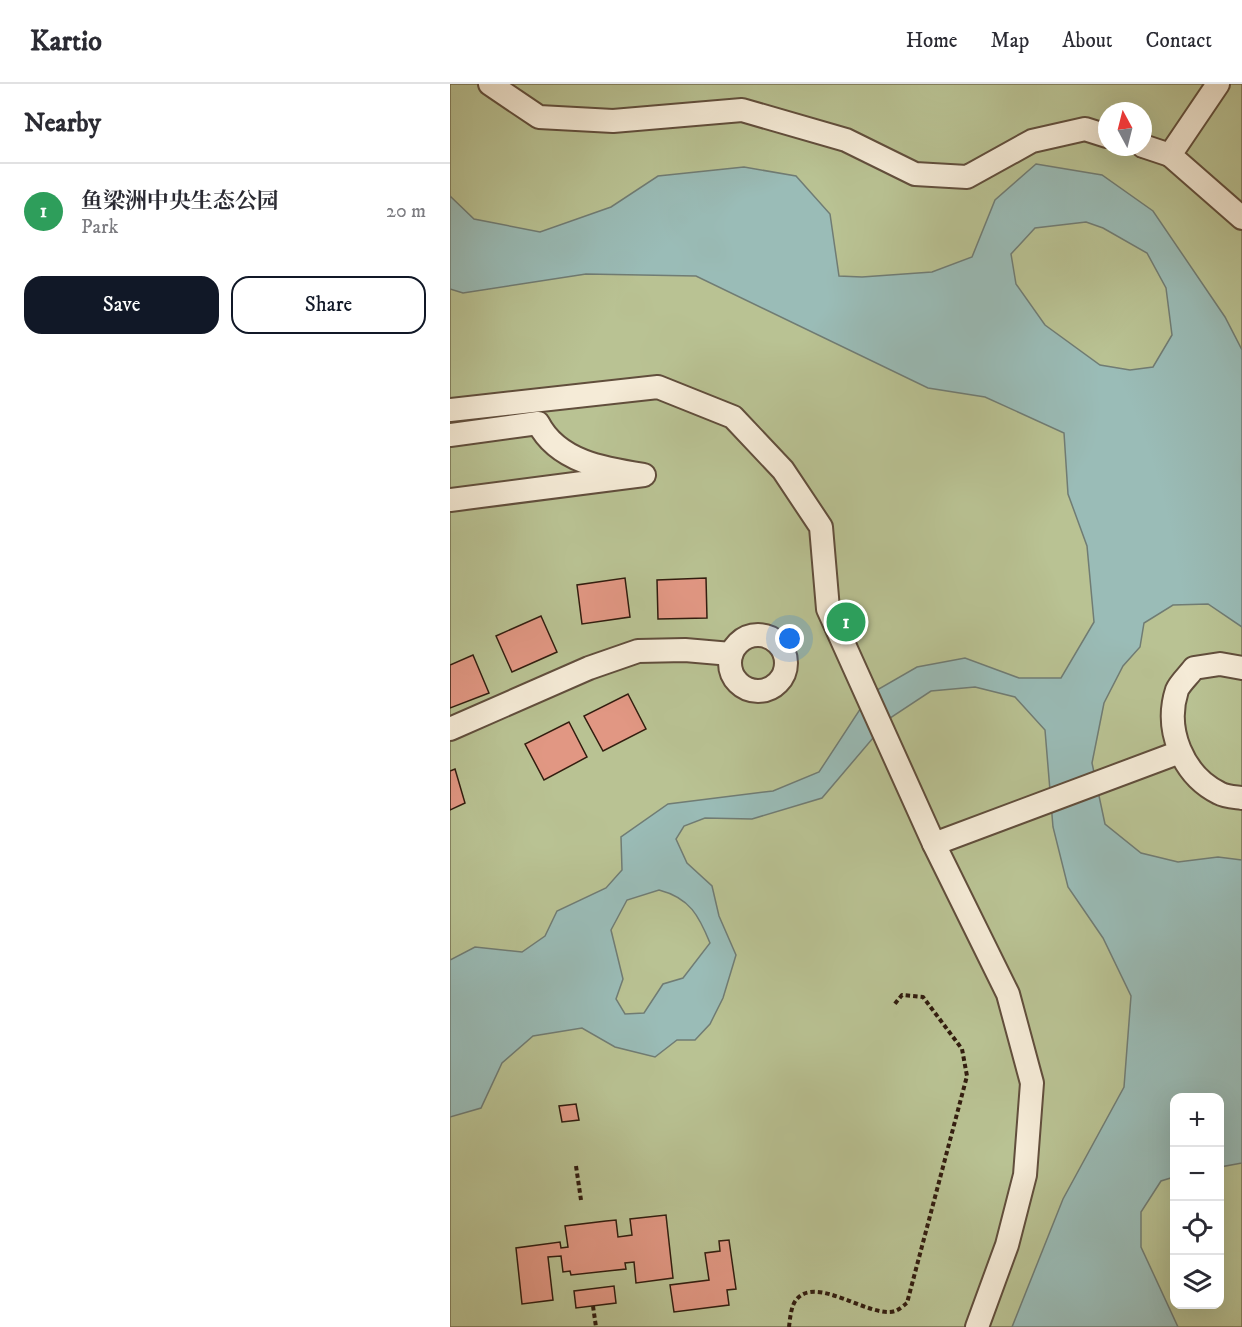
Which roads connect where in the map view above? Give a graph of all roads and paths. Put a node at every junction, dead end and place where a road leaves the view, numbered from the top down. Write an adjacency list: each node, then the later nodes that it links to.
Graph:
1 (490, 84): 3 (street)
2 (1218, 84): 5 (street)
3 (1098, 133)
4 (1152, 149): 5 (street)
5 (1170, 154): 6 (street)
6 (1242, 218)
7 (552, 399): 8 (street); 9 (street); 17 (street)
8 (450, 410)
9 (538, 423): 10 (street); 11 (street)
10 (450, 435)
11 (450, 500)
12 (731, 654): 14 (street)
13 (1242, 668): 15 (street)
14 (450, 729)
15 (1180, 752): 16 (street); 17 (street)
16 (1242, 798)
17 (934, 843): 24 (street)
18 (894, 1005): 23 (path)
19 (576, 1166): 20 (path)
20 (581, 1200)
21 (593, 1306): 22 (path)
22 (596, 1327)
23 (789, 1327)
24 (977, 1327)

